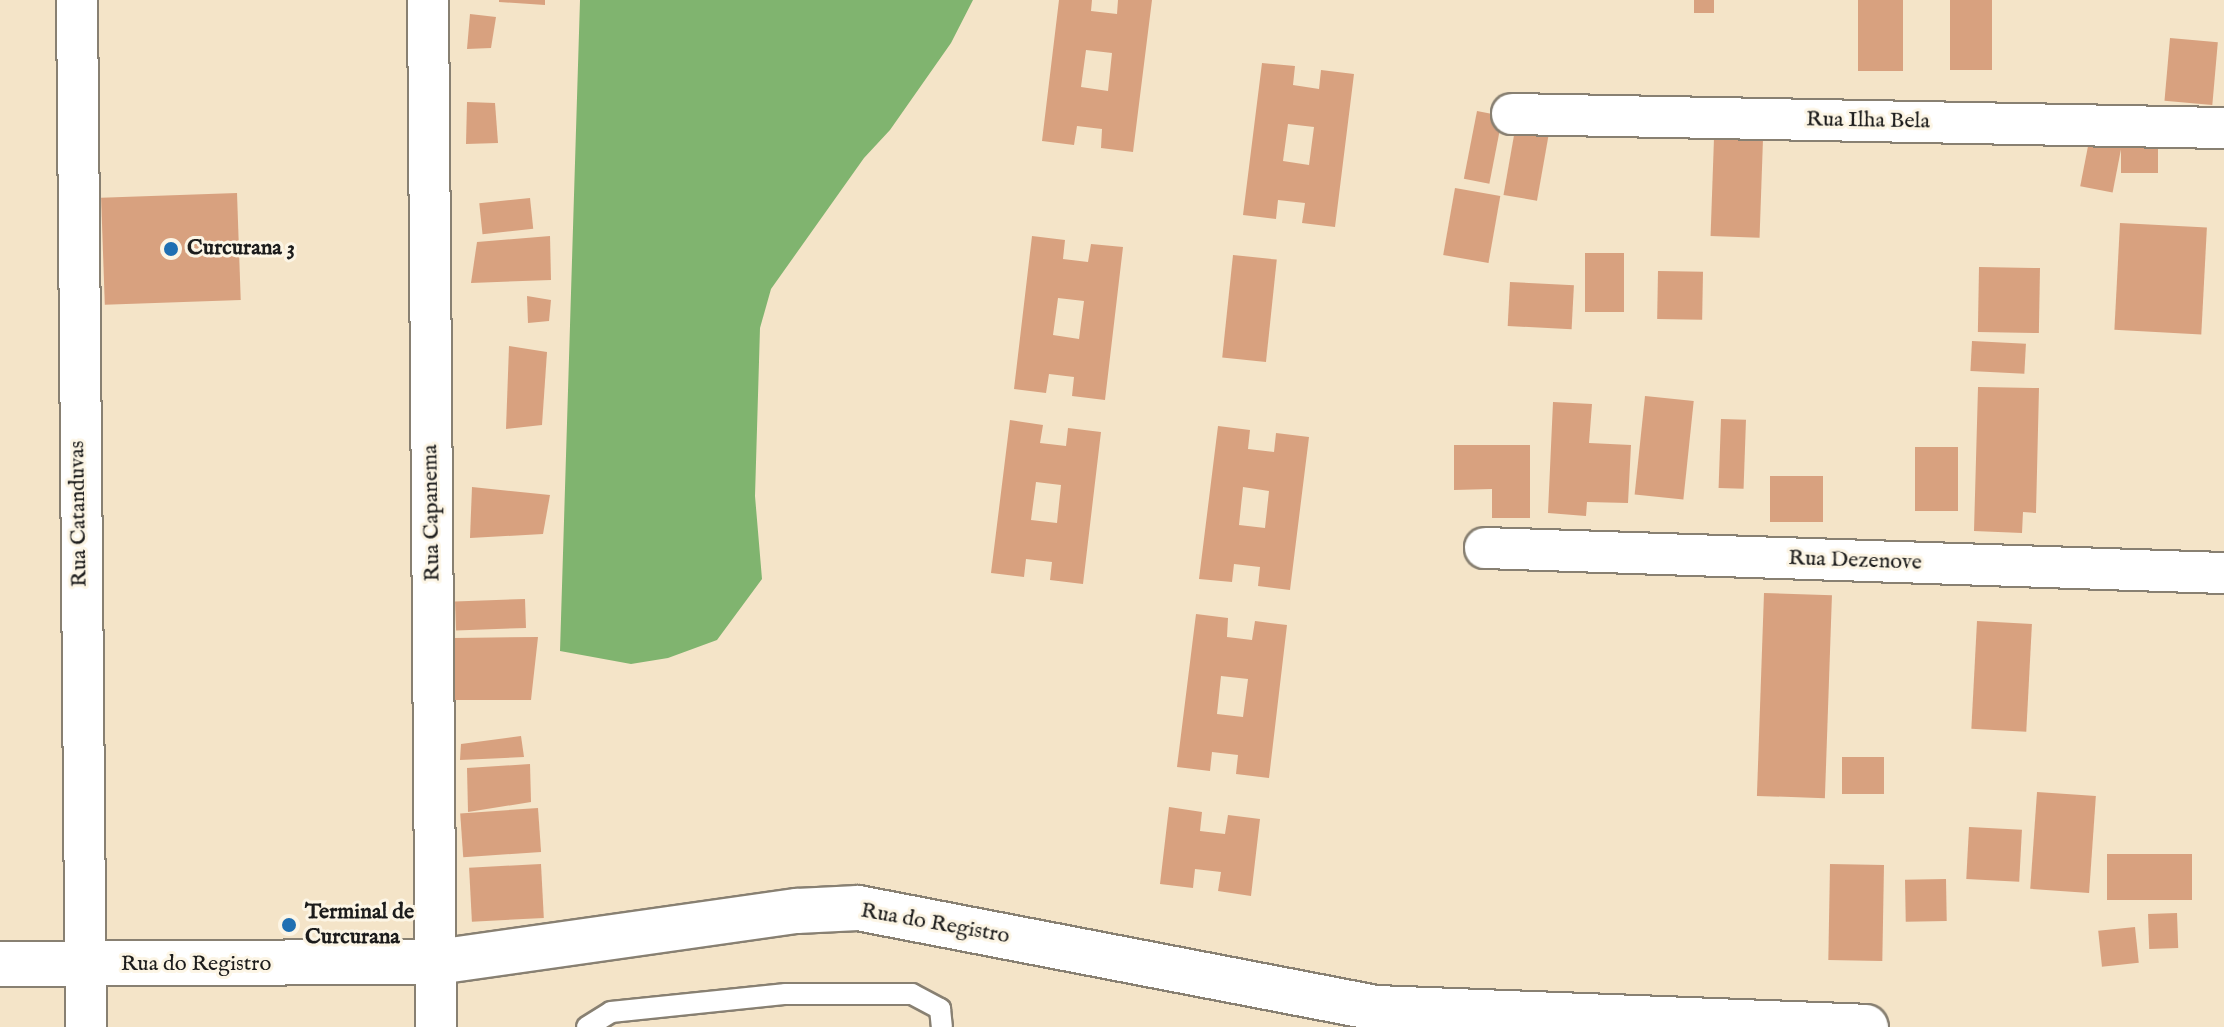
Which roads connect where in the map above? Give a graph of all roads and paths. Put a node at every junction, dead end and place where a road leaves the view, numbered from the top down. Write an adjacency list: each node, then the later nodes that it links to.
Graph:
1 (77, 0): 9 (street, Rua Catanduvas)
2 (428, 0): 7 (street, Rua Capanema)
3 (1512, 114): 4 (street, Rua Ilha Bela)
4 (2224, 128)
5 (1485, 548): 6 (street, Rua Dezenove)
6 (2224, 573)
7 (437, 962): 9 (street, Rua do Registro); 11 (street, Rua Capanema); 14 (street, Rua do Registro)
8 (0, 964): 9 (street, Rua do Registro)
9 (83, 964): 10 (street, Rua Catanduvas)
10 (86, 1027)
11 (436, 1027)
12 (587, 1027): 13 (lane)
13 (942, 1027)
14 (1866, 1027)

